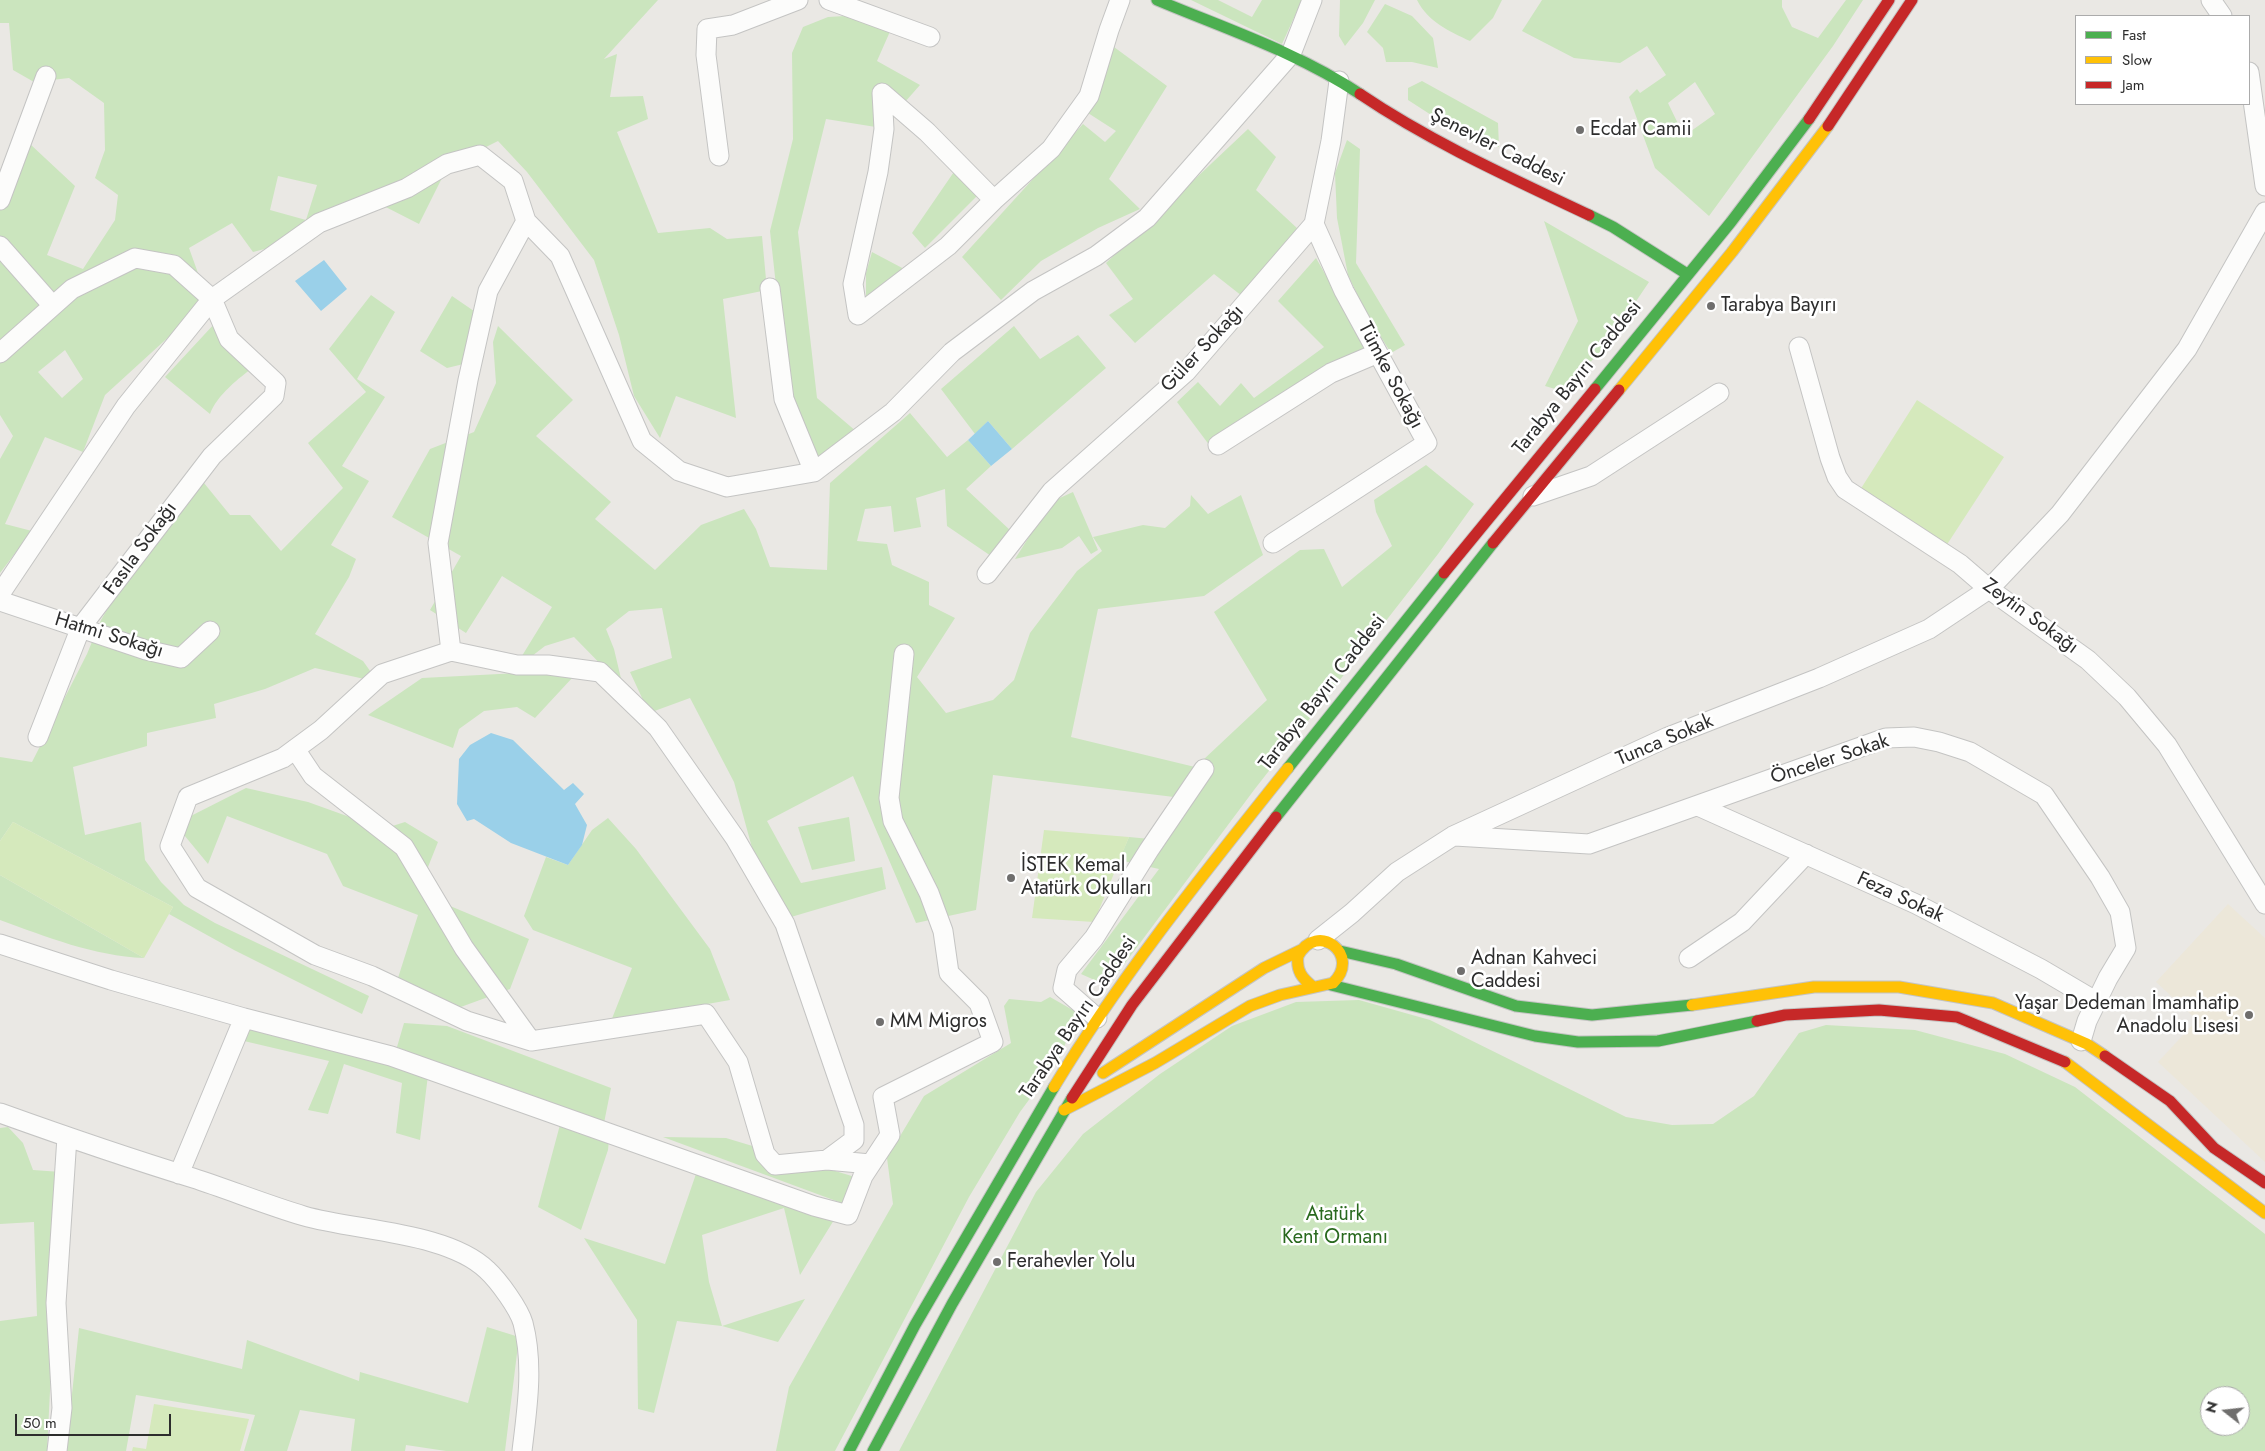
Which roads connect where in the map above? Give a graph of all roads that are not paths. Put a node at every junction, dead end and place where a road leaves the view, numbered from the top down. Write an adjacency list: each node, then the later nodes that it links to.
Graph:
1 (798, 0): 15 (street)
2 (829, 0): 10 (street)
3 (1120, 0): 18 (street)
4 (1157, 0): 11 (main road, Şenevler Caddesi)
5 (1312, 0): 11 (street)
6 (1889, 0): 23 (main road, Tarabya Bayırı Caddesi)
7 (1912, 0): 25 (main road, Tarabya Bayırı Caddesi)
8 (2211, 0): 9 (street)
9 (2221, 15)
10 (930, 37)
11 (1291, 54): 14 (main road, Şenevler Caddesi); 36 (street)
12 (46, 76): 17 (street)
13 (2250, 79): 16 (street)
14 (1339, 81): 21 (street, Güler Sokağı); 23 (main road, Şenevler Caddesi)
15 (719, 156)
16 (2265, 186)
17 (0, 200)
18 (994, 200): 18 (street)
19 (2265, 212): 40 (street, Tunca Sokak)
20 (526, 221): 26 (street); 36 (street); 45 (street)
21 (1314, 224): 31 (street, Tümke Sokağı); 39 (street, Güler Sokağı)
22 (0, 246): 27 (street)
23 (1687, 274): 25 (main road, Şenevler Caddesi); 63 (main road, Tarabya Bayırı Caddesi)
24 (770, 288): 36 (street)
25 (1702, 290): 28 (main road); 34 (main road, Tarabya Bayırı Caddesi)
26 (212, 299): 27 (street); 41 (street); 43 (street, Fasıla Sokağı)
27 (53, 306): 30 (street)
28 (1705, 307)
29 (1798, 348): 40 (street, Zeytin Sokağı)
30 (0, 353)
31 (1378, 353): 35 (street); 38 (street, Tümke Sokağı)
32 (1719, 393): 37 (street)
33 (1605, 427): 34 (main road)
34 (1582, 436): 37 (main road, Tarabya Bayırı Caddesi)
35 (1218, 445)
36 (814, 472)
37 (1532, 496): 64 (main road, Tarabya Bayırı Caddesi)
38 (1273, 543)
39 (987, 574)
40 (1989, 588): 51 (street, Tunca Sokak); 53 (street, Zeytin Sokağı)
41 (0, 594)
42 (0, 601): 43 (street, Hatmi Sokağı)
43 (81, 627): 44 (street, Hatmi Sokağı); 47 (street, Fasıla Sokağı)
44 (210, 631)
45 (450, 651): 48 (street); 73 (street)
46 (904, 654): 74 (street)
47 (38, 737)
48 (295, 750): 65 (street); 65 (street)
49 (1204, 769): 63 (street)
50 (1698, 806): 51 (street, Önceler Sokak); 52 (street, Feza Sokak); 61 (street, Önceler Sokak)
51 (1453, 836): 54 (street, Tunca Sokak)
52 (1806, 854): 58 (street); 61 (street, Feza Sokak)
53 (2265, 904)
54 (1352, 913): 56 (street, Tunca Sokak); 57 (street)
55 (0, 944): 62 (street)
56 (1310, 945): 57 (main road); 60 (main road); 67 (main road)
57 (1339, 950): 59 (main road); 66 (main road)
58 (1689, 958)
59 (1331, 985): 60 (main road); 77 (main road)
60 (1313, 986): 70 (main road)
61 (2096, 1002): 66 (street, Önceler Sokak)
62 (244, 1018): 74 (street); 75 (street)
63 (1097, 1018): 69 (main road, Tarabya Bayırı Caddesi)
64 (1121, 1022): 67 (main road); 68 (main road, Tarabya Bayırı Caddesi)
65 (531, 1041): 73 (street)
66 (2081, 1041): 76 (main road)
67 (1144, 1046): 68 (main road)
68 (1077, 1088): 69 (main road); 70 (main road, Tarabya Bayırı Caddesi)
69 (1045, 1100): 80 (main road, Tarabya Bayırı Caddesi)
70 (1064, 1110): 81 (main road, Tarabya Bayırı Caddesi)
71 (0, 1113): 72 (street)
72 (67, 1137): 75 (street); 78 (street)
73 (826, 1160): 74 (street)
74 (870, 1164)
75 (179, 1174): 79 (street)
76 (2265, 1183)
77 (2265, 1213)
78 (57, 1451)
79 (522, 1451)
80 (849, 1451)
81 (874, 1451)

